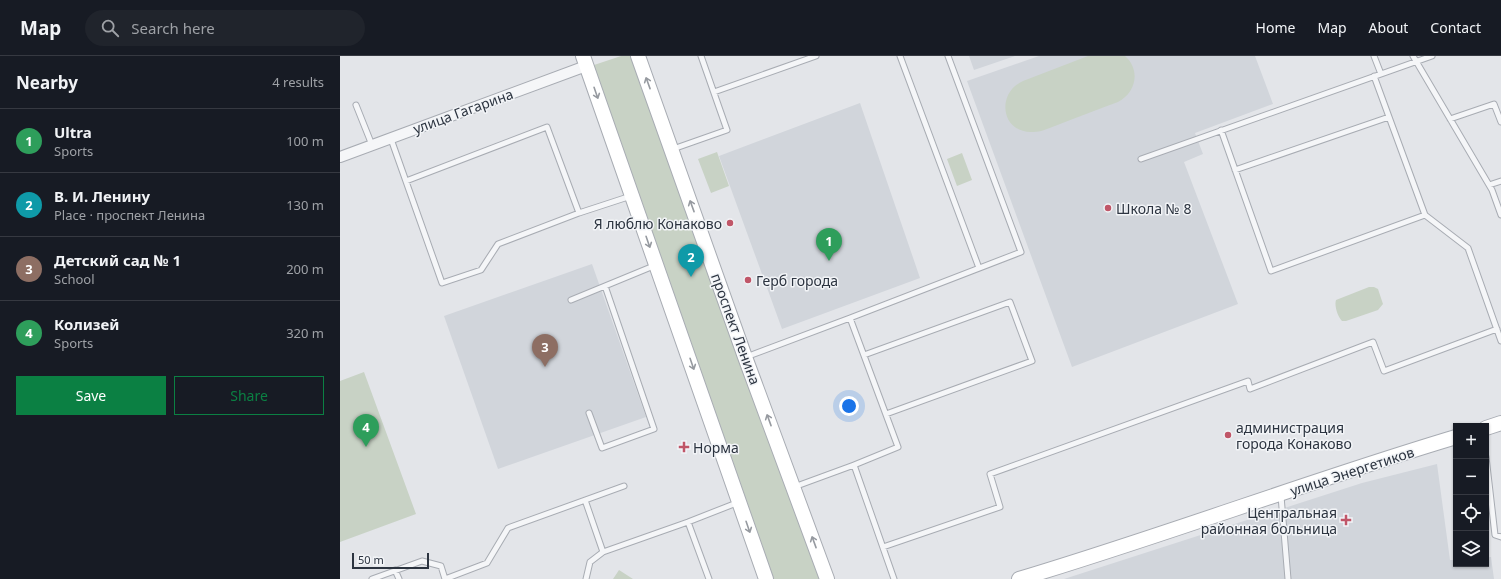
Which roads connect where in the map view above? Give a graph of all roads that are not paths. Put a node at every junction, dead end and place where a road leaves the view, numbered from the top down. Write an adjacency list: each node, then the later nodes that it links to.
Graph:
1 (638, 56): 21 (street, проспект Ленина, one-way to 1)
2 (701, 56): 13 (lane)
3 (816, 56): 13 (lane)
4 (900, 56): 33 (lane)
5 (948, 56): 33 (lane)
6 (1374, 56): 11 (lane)
7 (1412, 56): 10 (lane)
8 (1432, 56): 10 (lane)
9 (585, 61): 19 (street, улица Гагарина); 28 (street, one-way to 28)
10 (1416, 62): 11 (lane); 16 (lane)
11 (1381, 74): 12 (lane)
12 (1374, 76): 15 (lane); 18 (lane)
13 (714, 92): 21 (lane)
14 (356, 105): 20 (lane)
15 (1389, 117): 24 (lane); 30 (lane)
16 (1450, 119): 17 (lane); 27 (lane)
17 (1501, 122)
18 (1221, 130): 23 (lane); 24 (lane)
19 (391, 138): 20 (street, улица Гагарина); 25 (lane)
20 (372, 145): 22 (street, улица Гагарина)
21 (672, 150): 40 (street, проспект Ленина, one-way to 21)
22 (340, 157)
23 (1141, 159)
24 (1235, 170): 30 (lane)
25 (406, 181): 29 (lane); 29 (lane)
26 (1501, 181): 27 (lane)
27 (1489, 185): 31 (lane)
28 (632, 196): 29 (lane); 32 (street, one-way to 32)
29 (579, 213)
30 (1425, 215): 37 (lane)
31 (1501, 215)
32 (656, 265): 34 (lane); 52 (street, one-way to 52)
33 (979, 268): 36 (lane)
34 (605, 286): 35 (lane); 41 (lane)
35 (571, 300)
36 (850, 318): 39 (lane); 40 (lane)
37 (1496, 329): 38 (lane); 55 (lane)
38 (1501, 342)
39 (864, 355): 42 (lane); 42 (lane)
40 (745, 357): 49 (street, проспект Ленина, one-way to 40)
41 (589, 413)
42 (886, 414): 47 (lane)
43 (1501, 423): 44 (street)
44 (1489, 427)
45 (1453, 438): 50 (street, улица Энергетиков)
46 (1486, 459): 54 (lane)
47 (854, 465): 49 (lane); 55 (lane)
48 (624, 486): 51 (lane)
49 (794, 487): 64 (street, проспект Ленина, one-way to 49)
50 (1281, 495): 66 (street, улица Энергетиков); 67 (lane)
51 (585, 500): 56 (lane); 60 (lane)
52 (740, 501): 53 (lane); 63 (street, one-way to 63)
53 (688, 522): 56 (lane); 62 (lane)
54 (1501, 537)
55 (883, 547): 65 (lane)
56 (603, 552): 61 (lane)
57 (396, 570): 58 (lane); 59 (lane); 60 (lane)
58 (372, 579)
59 (399, 579)
60 (445, 579)
61 (585, 579)
62 (709, 579)
63 (766, 579)
64 (827, 579)
65 (894, 579)
66 (1019, 579)
67 (1288, 579)

